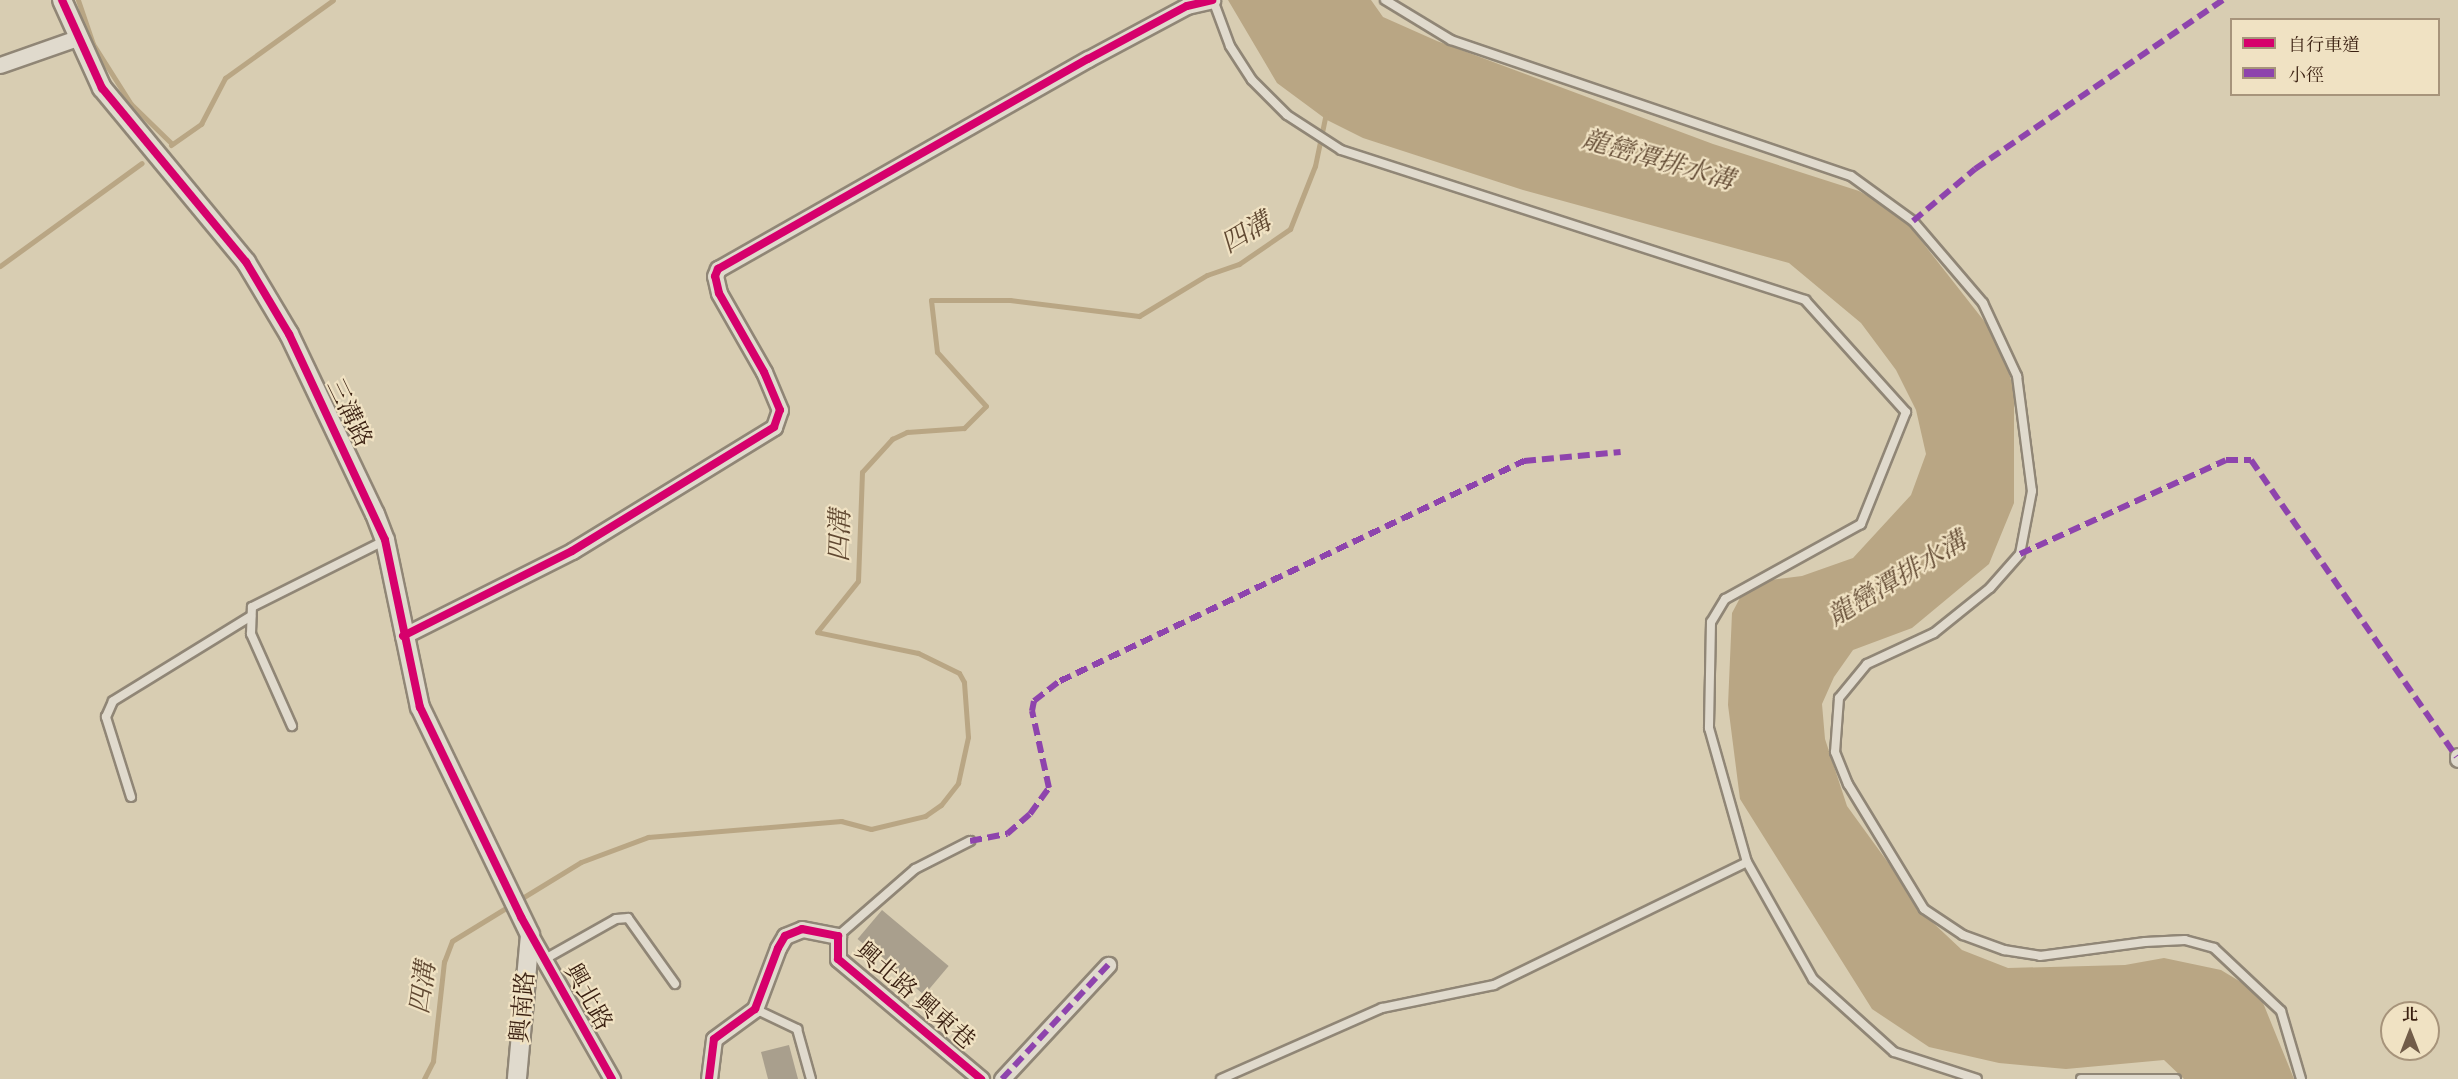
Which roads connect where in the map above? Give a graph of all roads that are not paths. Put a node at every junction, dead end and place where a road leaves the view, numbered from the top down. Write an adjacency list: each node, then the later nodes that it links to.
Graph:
1 (62, 0): 4 (street, 三溝路)
2 (1213, 0): 8 (street); 12 (lane)
3 (1385, 0): 29 (lane)
4 (77, 38): 5 (street); 6 (street, 三溝路)
5 (0, 65)
6 (385, 540): 7 (lane); 8 (street, 三溝路)
7 (251, 615): 9 (lane); 10 (lane)
8 (403, 636): 13 (street, 三溝路)
9 (292, 726)
10 (131, 797)
11 (970, 841): 14 (lane)
12 (1747, 862): 25 (lane); 26 (lane)
13 (530, 935): 15 (street, 興北路); 19 (street, 興南路)
14 (838, 936): 18 (street); 23 (street, 興北路 興東巷)
15 (545, 959): 17 (lane); 20 (street, 興北路)
16 (1108, 965): 24 (street)
17 (675, 984)
18 (755, 1009): 21 (street); 22 (lane)
19 (517, 1079)
20 (612, 1079)
21 (709, 1079)
22 (811, 1079)
23 (981, 1079)
24 (1002, 1079)
25 (1221, 1079)
26 (1977, 1079)
27 (2081, 1079): 28 (lane)
28 (2176, 1079)
29 (2301, 1079)

